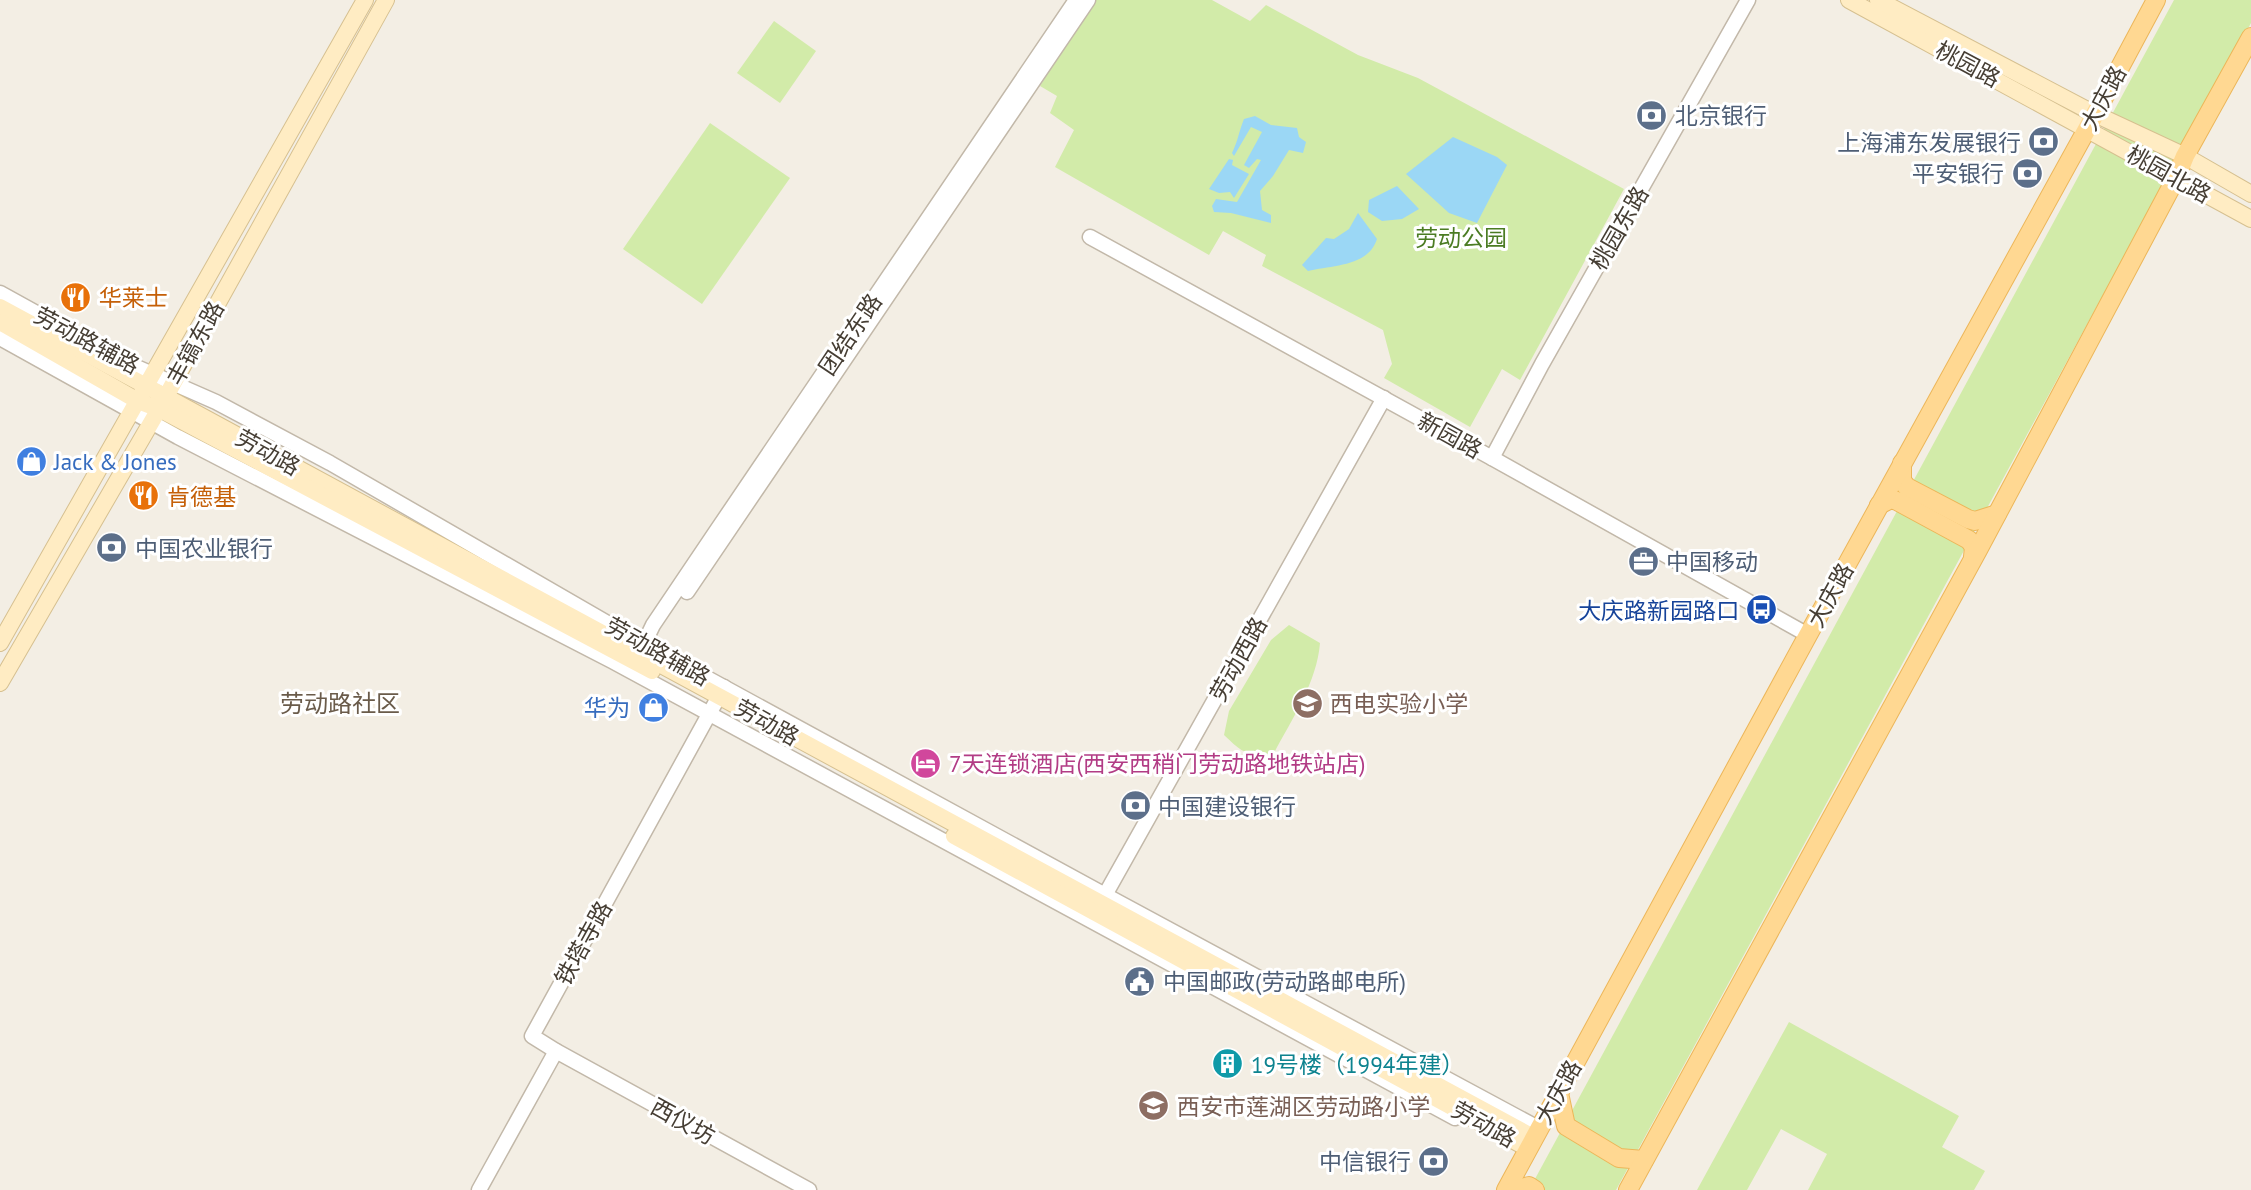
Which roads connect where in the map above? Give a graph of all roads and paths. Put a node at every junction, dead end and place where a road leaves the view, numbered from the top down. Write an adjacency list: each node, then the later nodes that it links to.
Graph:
1 (365, 0): 20 (main road, 丰镐东路)
2 (386, 0): 22 (main road, 丰镐东路)
3 (1076, 0): 30 (street, 团结东路)
4 (1088, 0): 30 (street)
5 (1748, 0): 23 (street, 桃园东路)
6 (1849, 0): 10 (main road, 桃园路)
7 (1878, 0): 10 (main road, 桃园路)
8 (2156, 0): 10 (main road, 大庆路)
9 (2251, 37): 11 (main road)
10 (2091, 122): 11 (main road, 桃园北路); 12 (main road, 桃园北路); 24 (main road, 大庆路)
11 (2185, 156): 12 (main road); 13 (main road, 桃园北路)
12 (2176, 178): 14 (main road, 桃园北路); 26 (main road)
13 (2251, 194)
14 (2251, 219)
15 (1090, 237): 21 (street, 新园路)
16 (0, 293): 20 (street, 劳动路辅路)
17 (0, 307): 20 (main road, 劳动路)
18 (0, 322): 20 (main road, 劳动路)
19 (0, 338): 20 (street, 劳动路辅路)
20 (142, 393): 22 (main road, 劳动路); 22 (street, 劳动路辅路); 29 (main road, 丰镐东路)
21 (1384, 398): 23 (street, 新园路); 33 (street, 劳动西路)
22 (162, 402): 30 (main road, 劳动路); 30 (street, 劳动路辅路); 31 (main road, 丰镐东路)
23 (1492, 458): 28 (street, 新园路)
24 (1902, 463): 25 (main road, 大庆路); 26 (main road)
25 (1879, 505): 27 (main road); 28 (main road, 大庆路)
26 (1997, 514): 27 (main road)
27 (1973, 557): 37 (main road)
28 (1808, 635): 35 (main road, 大庆路)
29 (0, 643)
30 (636, 657): 32 (main road, 劳动路)
31 (0, 683)
32 (716, 700): 33 (main road, 劳动路); 34 (street, 铁塔寺路)
33 (1098, 908): 36 (main road, 劳动路)
34 (556, 1051): 38 (street); 39 (street, 西仪坊)
35 (1559, 1093): 36 (main road, 大庆路); 37 (main road)
36 (1531, 1142): 40 (main road, 大庆路)
37 (1644, 1160): 43 (main road)
38 (479, 1190)
39 (809, 1190)
40 (1506, 1190)
41 (1515, 1190): 42 (main road)
42 (1535, 1190)
43 (1628, 1190)

